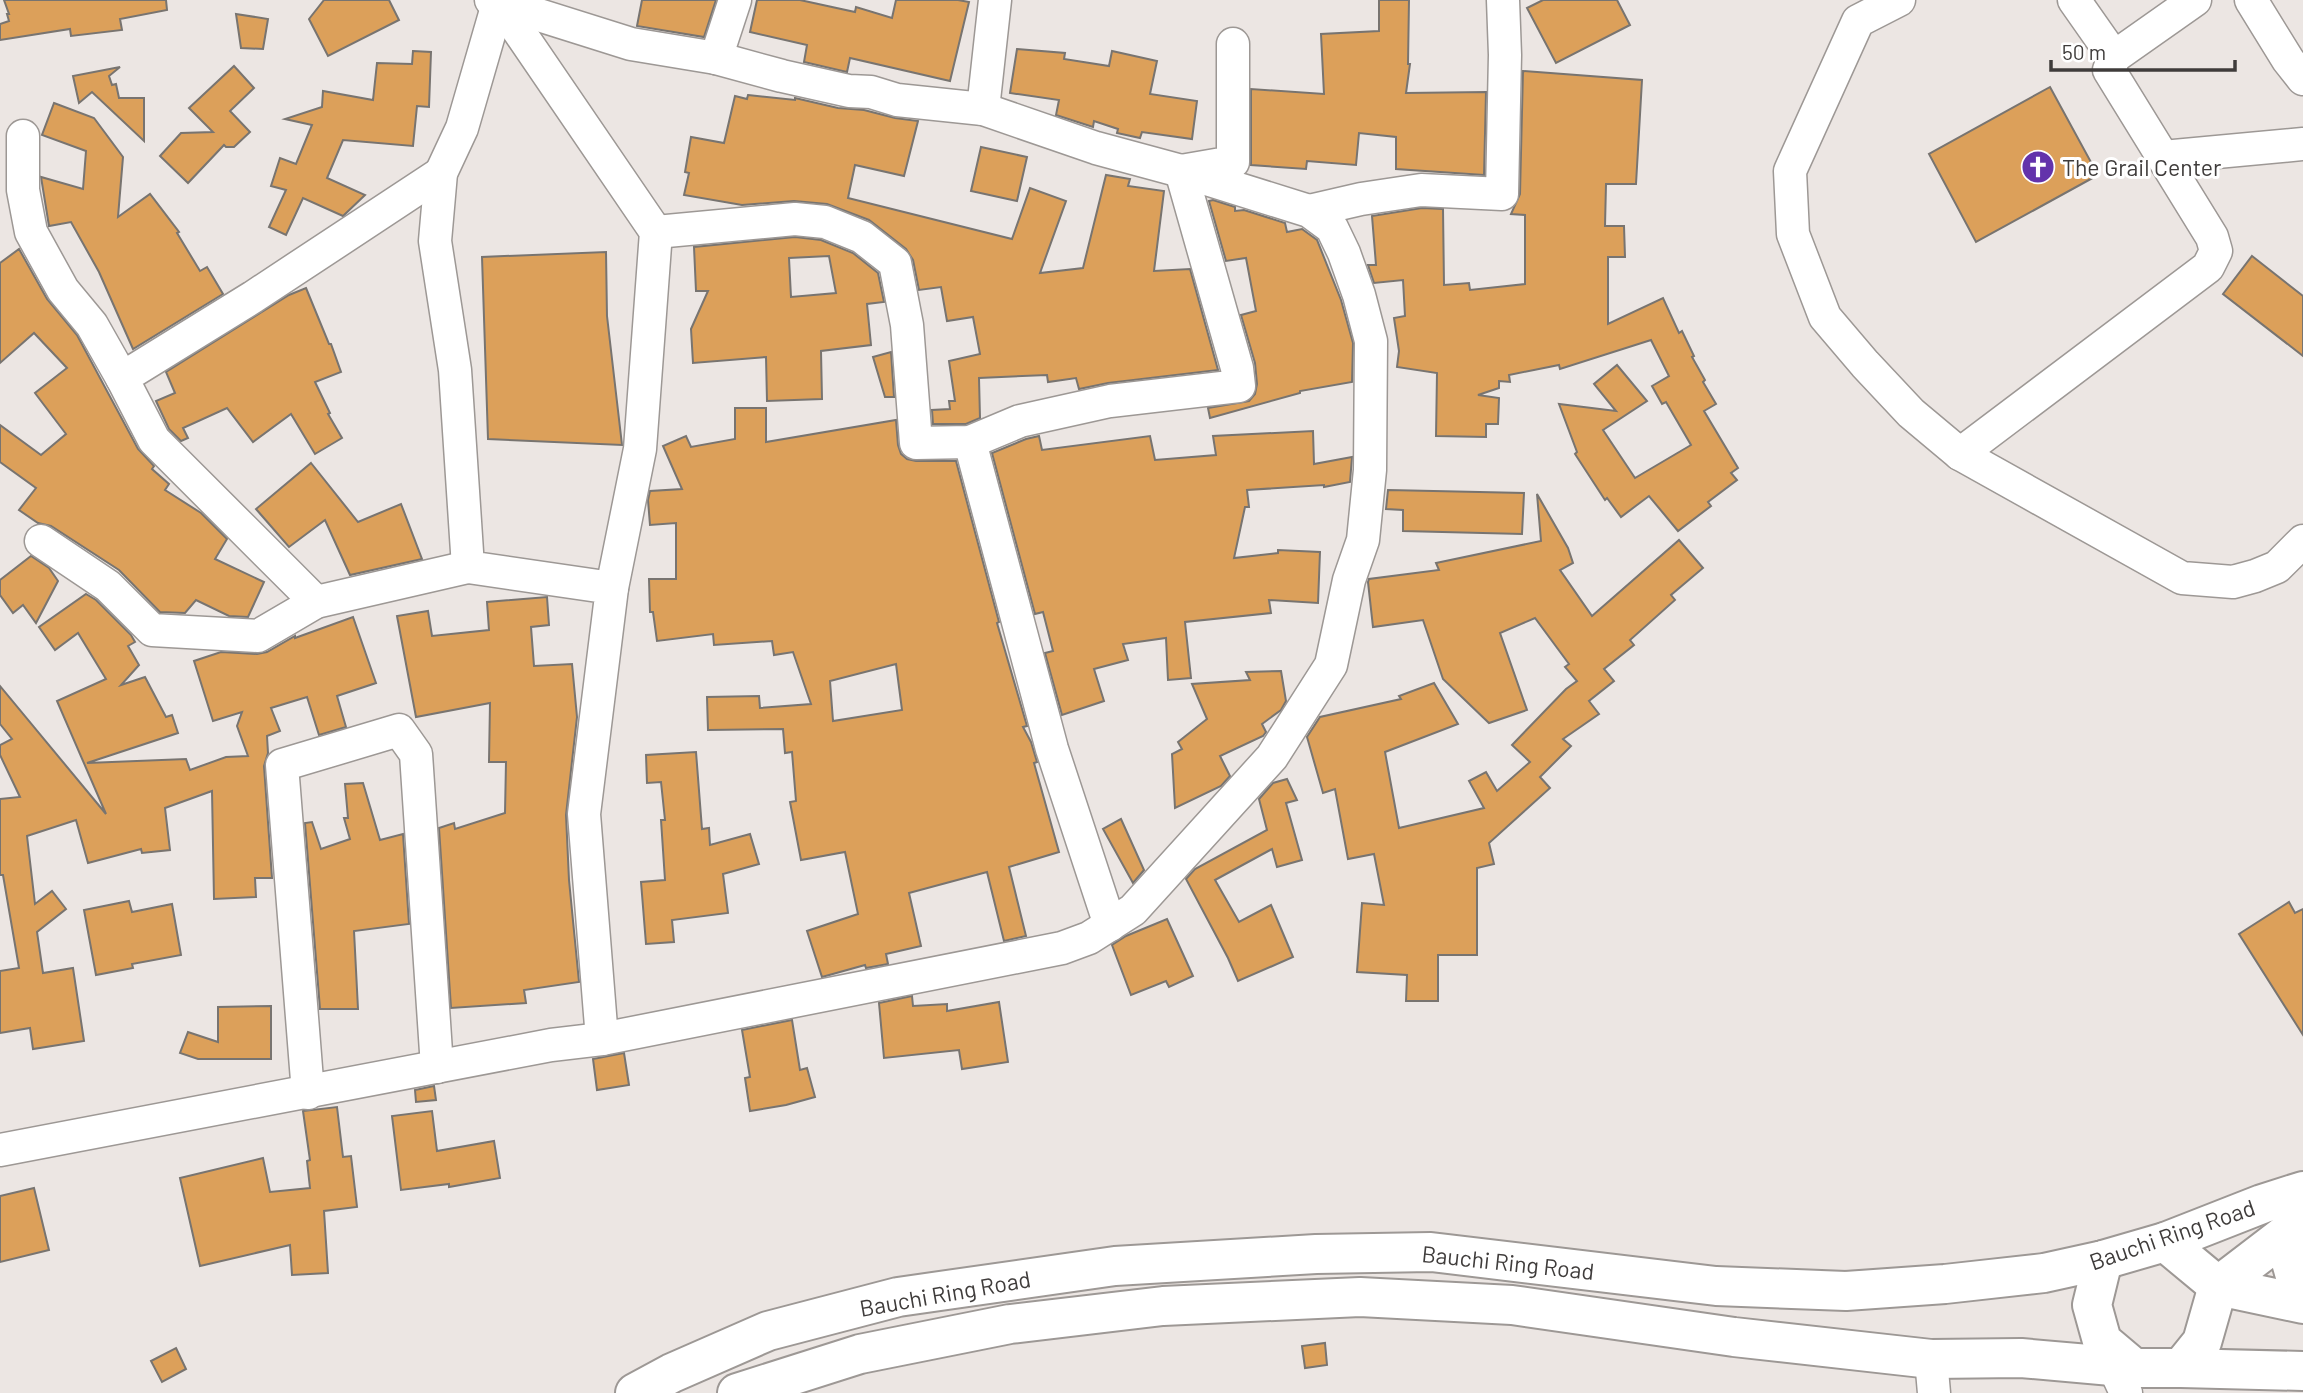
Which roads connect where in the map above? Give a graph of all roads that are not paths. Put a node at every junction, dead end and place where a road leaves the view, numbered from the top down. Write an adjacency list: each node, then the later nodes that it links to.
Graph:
1 (734, 0): 11 (street)
2 (995, 0): 13 (street)
3 (1503, 0): 19 (street)
4 (1899, 0): 23 (street)
5 (2074, 0): 10 (street)
6 (2195, 0): 10 (street)
7 (2251, 0): 12 (street)
8 (496, 1): 11 (street); 18 (street); 20 (street)
9 (1233, 44): 17 (street)
10 (2114, 57): 16 (street)
11 (716, 58): 13 (street)
12 (2298, 64)
13 (983, 109): 17 (street)
14 (23, 136): 21 (street)
15 (2303, 144): 16 (street)
16 (2163, 157): 23 (street)
17 (1181, 171): 19 (street); 22 (street)
18 (441, 173): 21 (street); 26 (street)
19 (1309, 211): 29 (street)
20 (656, 232): 22 (street); 27 (street)
21 (122, 377): 28 (street)
22 (970, 442): 29 (street)
23 (1960, 454): 25 (street)
24 (41, 541): 28 (street)
25 (2303, 541)
26 (468, 567): 27 (street); 28 (street)
27 (612, 588): 30 (street)
28 (316, 602)
29 (1110, 925): 30 (street)
30 (602, 1039): 31 (street)
31 (437, 1067): 32 (street); 32 (street)
32 (308, 1093): 33 (street)
33 (0, 1150)
34 (2303, 1191): 36 (main road, Bauchi Ring Road)
35 (2294, 1229): 38 (main road); 39 (main road, Bauchi Ring Road)
36 (2165, 1242): 37 (main road, Bauchi Ring Road); 39 (main road)
37 (2103, 1260): 43 (main road); 45 (main road, Bauchi Ring Road)
38 (2303, 1282)
39 (2218, 1286): 40 (main road); 41 (main road)
40 (2303, 1304)
41 (2181, 1368): 42 (main road, Bauchi Ring Road); 43 (main road, Bauchi Ring Road)
42 (2303, 1371)
43 (2124, 1375): 44 (main road, Bauchi Ring Road)
44 (1932, 1376): 46 (main road, Bauchi Ring Road)
45 (635, 1393)
46 (737, 1393)

